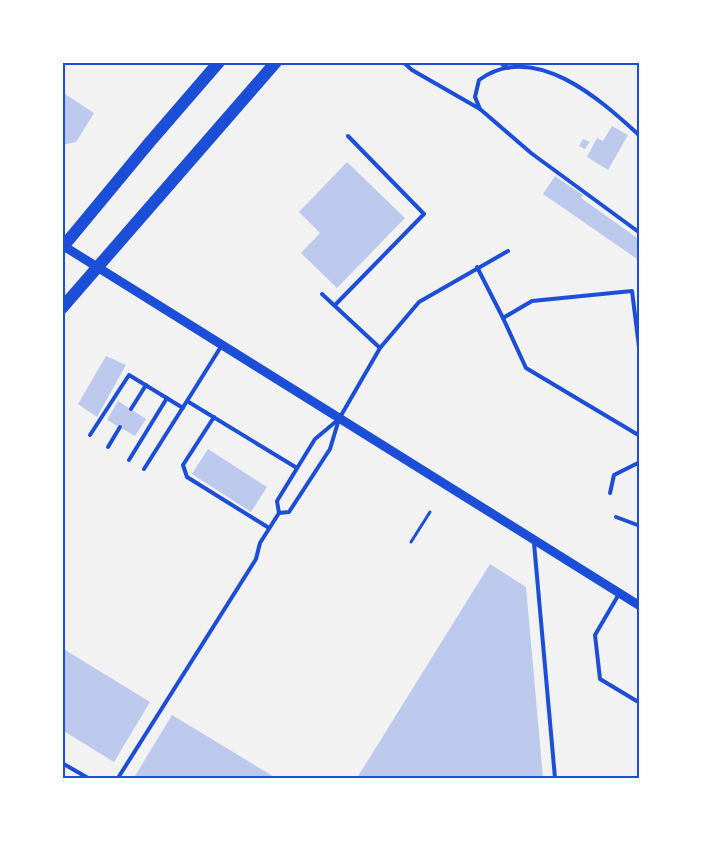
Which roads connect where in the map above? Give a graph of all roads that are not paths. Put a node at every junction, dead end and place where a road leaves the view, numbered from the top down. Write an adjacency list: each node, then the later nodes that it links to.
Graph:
1 (219, 62): 10 (main road)
2 (276, 62): 12 (main road)
3 (403, 62): 6 (lane)
4 (499, 62): 5 (lane)
5 (508, 68): 6 (lane); 8 (lane)
6 (480, 109): 9 (lane)
7 (348, 136): 15 (lane)
8 (640, 136)
9 (640, 234)
10 (63, 246): 12 (street)
11 (508, 250): 13 (lane)
12 (98, 267): 16 (main road); 18 (street)
13 (477, 268): 17 (lane); 19 (lane)
14 (322, 294): 15 (lane)
15 (335, 305): 19 (lane)
16 (62, 308)
17 (503, 318): 20 (lane); 30 (lane)
18 (222, 345): 23 (lane); 27 (street)
19 (380, 348): 27 (lane)
20 (640, 355)
21 (146, 385): 22 (lane); 25 (lane); 29 (lane)
22 (167, 398): 24 (lane); 32 (lane)
23 (188, 401): 24 (lane); 26 (lane)
24 (183, 408): 35 (lane)
25 (131, 409)
26 (214, 417): 34 (lane); 40 (lane)
27 (340, 419): 34 (lane); 37 (lane); 41 (street)
28 (120, 427): 31 (lane)
29 (90, 435)
30 (640, 436)
31 (108, 447)
32 (129, 460)
33 (640, 462): 36 (lane)
34 (297, 468): 37 (lane)
35 (144, 469)
36 (610, 493)
37 (279, 513): 40 (lane)
38 (616, 517): 39 (lane)
39 (640, 526)
40 (269, 528): 47 (lane)
41 (534, 540): 42 (street); 48 (lane)
42 (619, 594): 43 (street); 44 (lane)
43 (640, 606)
44 (640, 703)
45 (62, 763): 46 (lane)
46 (88, 778)
47 (118, 778)
48 (556, 778)

